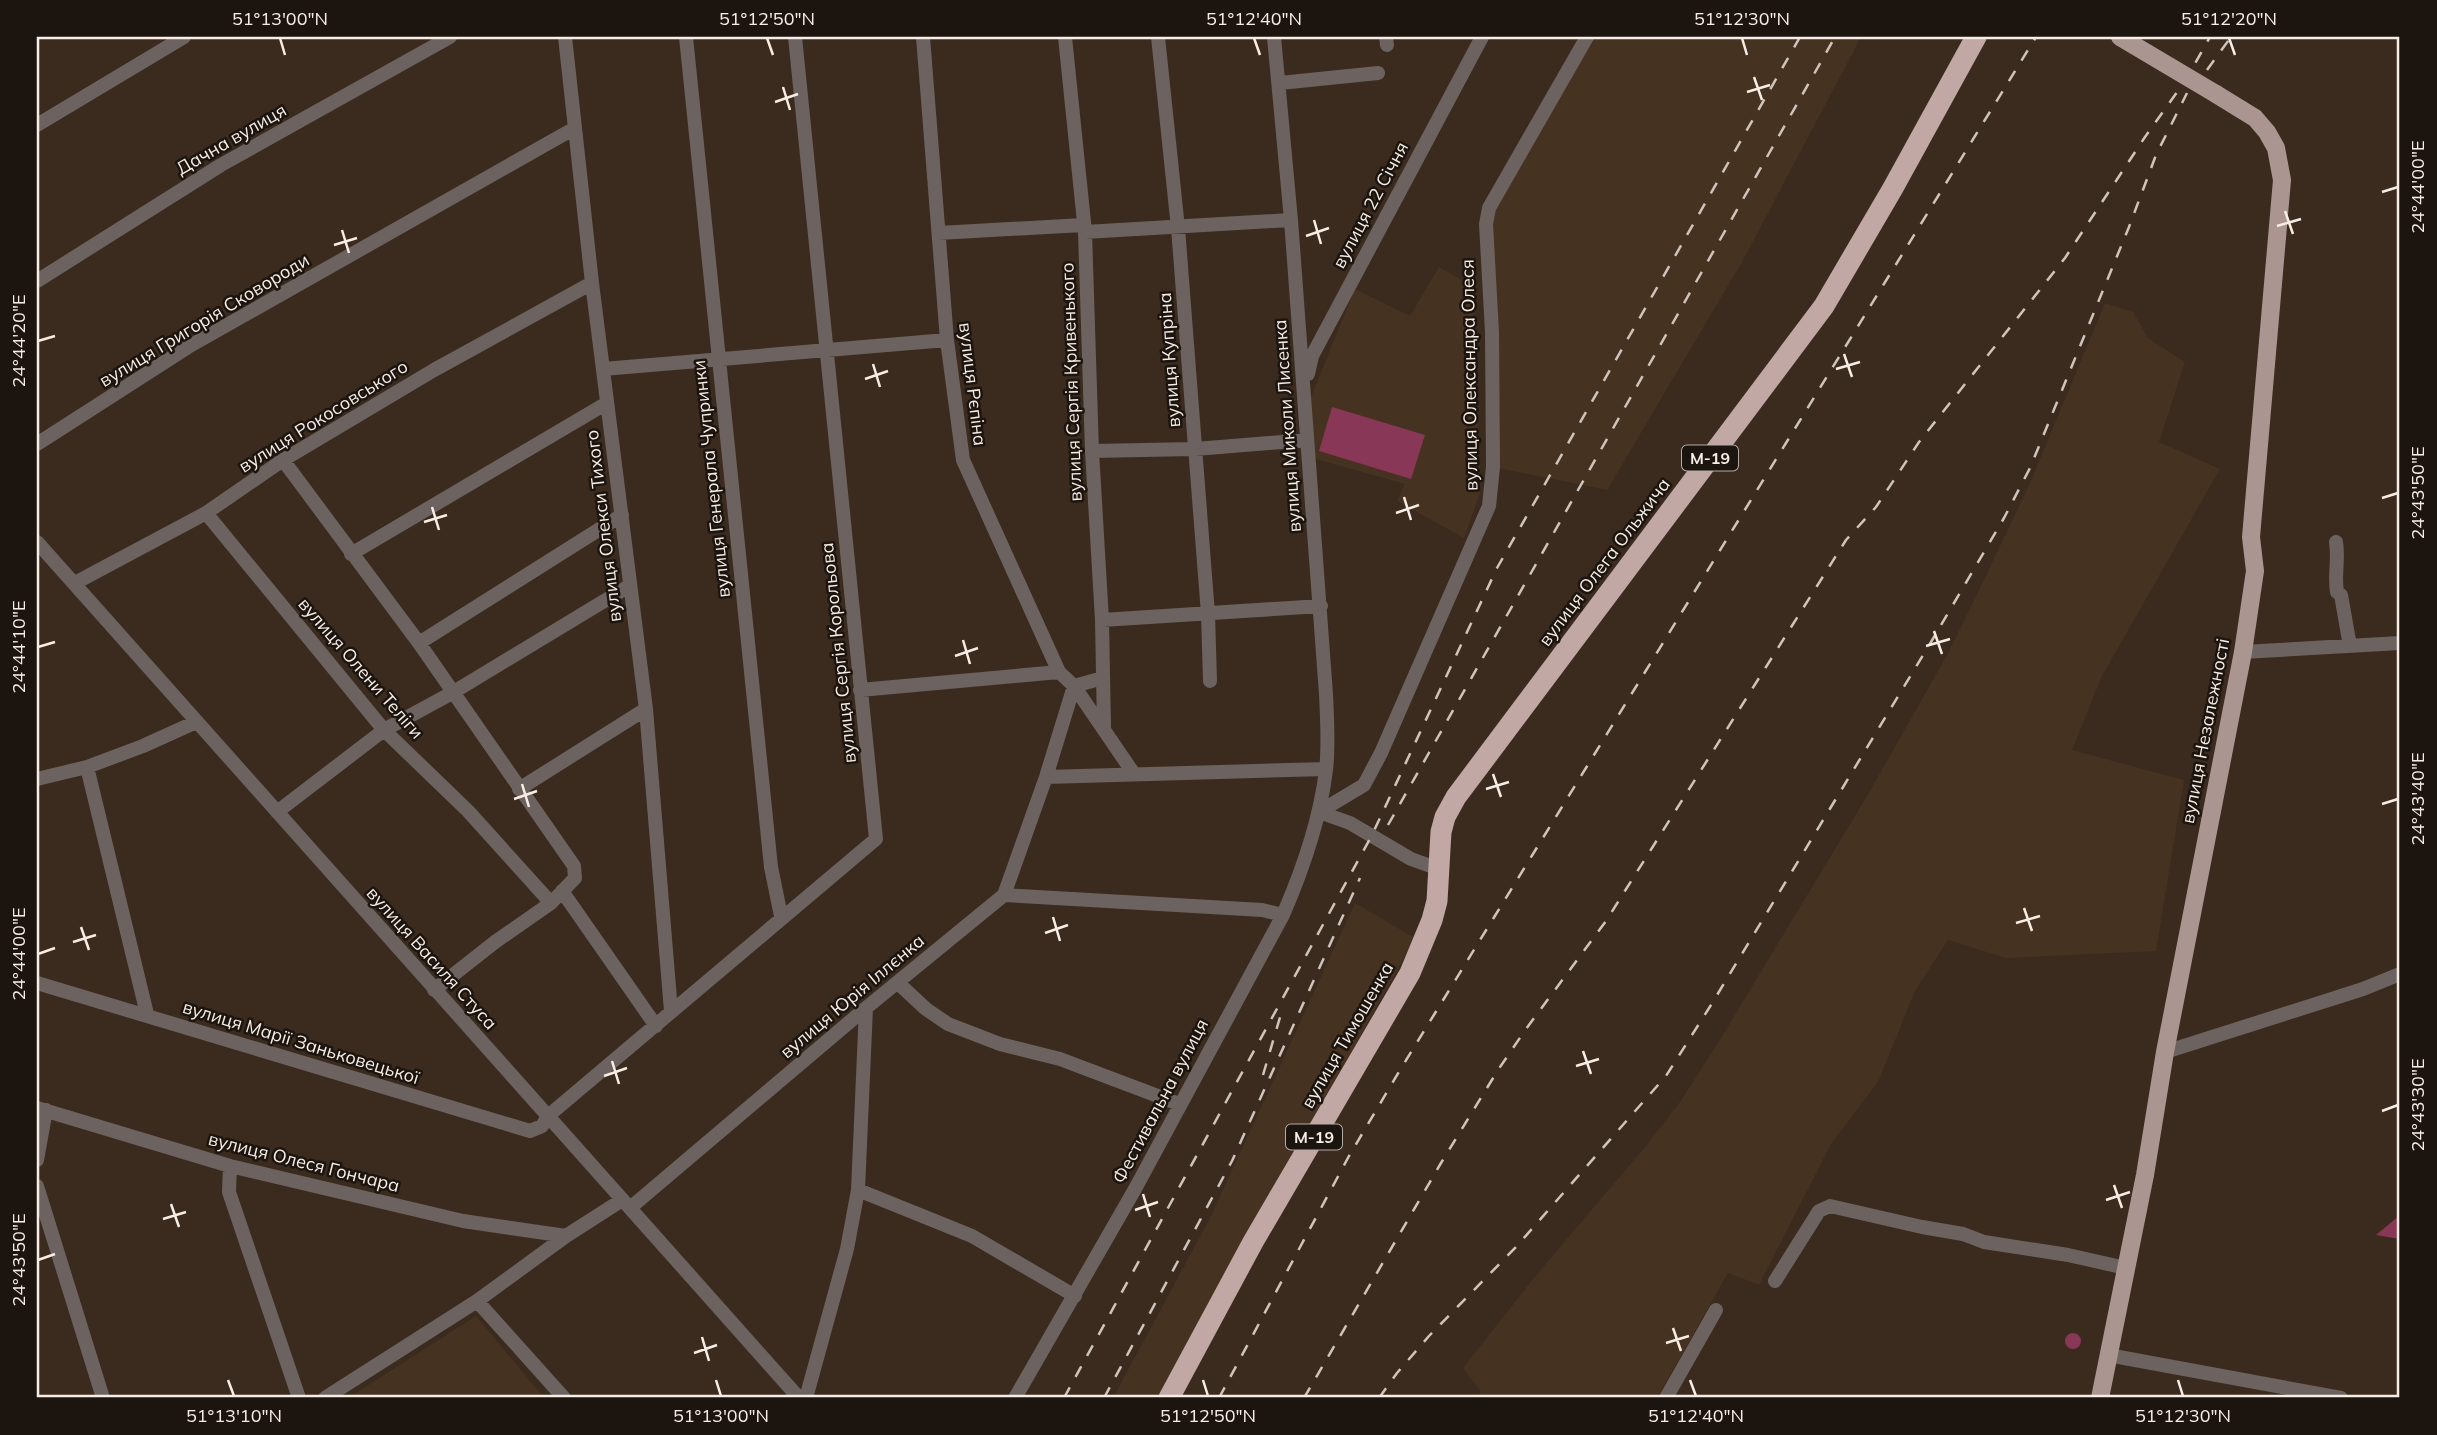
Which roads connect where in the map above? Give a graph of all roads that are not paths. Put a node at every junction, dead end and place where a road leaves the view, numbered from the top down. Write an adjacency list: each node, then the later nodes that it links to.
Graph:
1 (184, 37): 16 (street)
2 (450, 37): 22 (street, Дачна вулиця)
3 (565, 37): 17 (street, вулиця Олекси Тихого)
4 (686, 37): 26 (street, вулиця Генерала Чупринки)
5 (795, 37): 25 (street, вулиця Сергія Корольова)
6 (923, 37): 21 (street, вулиця Рєпіна)
7 (1065, 37): 20 (street, вулиця Сергія Кривенького)
8 (1158, 37): 19 (street, вулиця Купріна)
9 (1274, 37): 15 (street, вулиця Миколи Лисенка)
10 (1482, 37): 28 (street, вулиця 22 Січня)
11 (1587, 37): 66 (street, вулиця Олександра Олеся)
12 (1976, 37): 67 (highway, вулиця Олега Ольжича / М-19)
13 (2120, 37): 48 (main road, вулиця Незалежності, bridge)
14 (1378, 73): 15 (street)
15 (1280, 83): 18 (street, вулиця Миколи Лисенка)
16 (37, 125)
17 (575, 128): 23 (street, вулиця Олекси Тихого); 31 (street, вулиця Григорія Сковороди)
18 (1291, 220): 19 (street); 28 (street, вулиця Миколи Лисенка)
19 (1178, 228): 20 (street); 32 (street, вулиця Купріна)
20 (1084, 229): 21 (street); 33 (street, вулиця Сергія Кривенького)
21 (939, 233): 24 (street, вулиця Рєпіна)
22 (37, 281)
23 (592, 283): 27 (street, вулиця Олекси Тихого); 34 (street, вулиця Рокосовського)
24 (947, 340): 25 (street); 49 (street, вулиця Рєпіна)
25 (827, 349): 26 (street); 53 (street, вулиця Сергія Корольова)
26 (719, 360): 27 (street); 72 (street, вулиця Генерала Чупринки)
27 (603, 369): 29 (street, вулиця Олекси Тихого)
28 (1305, 397): 30 (street, вулиця Миколи Лисенка)
29 (607, 403): 36 (street, вулиця Олекси Тихого); 39 (street)
30 (1307, 440): 32 (street); 42 (street, вулиця Миколи Лисенка)
31 (37, 444)
32 (1195, 449): 33 (street); 43 (street, вулиця Купріна)
33 (1092, 451): 44 (street, вулиця Сергія Кривенького)
34 (283, 460): 35 (street, вулиця Рокосовського); 39 (street)
35 (206, 513): 40 (street, вулиця Рокосовського); 58 (street, вулиця Олени Теліги)
36 (622, 515): 41 (street, вулиця Олекси Тихого); 45 (street)
37 (37, 542): 40 (street, вулиця Василя Стуса)
38 (2336, 542): 47 (street)
39 (351, 554): 45 (street)
40 (75, 583): 56 (street, вулиця Василя Стуса)
41 (629, 586): 54 (street); 55 (street, вулиця Олекси Тихого)
42 (1321, 606): 43 (street); 60 (street, вулиця Миколи Лисенка)
43 (1208, 614): 44 (street); 51 (street, вулиця Купріна)
44 (1102, 620): 50 (street, вулиця Сергія Кривенького)
45 (419, 643): 54 (street)
46 (2400, 643): 47 (street)
47 (2350, 646): 48 (street)
48 (2243, 652): 81 (main road, вулиця Незалежності)
49 (1059, 671): 52 (street, вулиця Рєпіна); 53 (street)
50 (1103, 678): 52 (street); 57 (street, вулиця Сергія Кривенького)
51 (1210, 681)
52 (1074, 686): 57 (street, вулиця Рєпіна); 62 (street)
53 (860, 690): 72 (street, вулиця Сергія Корольова)
54 (452, 693): 58 (street); 64 (street)
55 (646, 709): 64 (street); 78 (street, вулиця Олекси Тихого)
56 (196, 722): 59 (street); 65 (street, вулиця Василя Стуса)
57 (1104, 727): 61 (street, вулиця Рєпіна)
58 (384, 730): 65 (street); 70 (street, вулиця Олени Теліги)
59 (87, 767): 63 (street); 79 (street)
60 (1326, 769): 61 (street); 66 (street, вулиця Миколи Лисенка)
61 (1134, 774): 62 (street)
62 (1046, 778): 69 (street)
63 (37, 779)
64 (519, 789): 68 (street)
65 (277, 812): 76 (street, вулиця Василя Стуса)
66 (1319, 813): 67 (street); 71 (street, Фестивальна вулиця)
67 (1439, 869): 106 (highway, вулиця Тимошенка / М-19)
68 (562, 891): 70 (street); 80 (street)
69 (1004, 895): 71 (street); 75 (street, вулиця Юрія Іллєнка)
70 (551, 903): 76 (street)
71 (1283, 915): 82 (street, Фестивальна вулиця)
72 (781, 916): 78 (street, вулиця Сергія Корольова)
73 (2400, 974): 81 (street)
74 (37, 983): 79 (street, вулиця Марії Заньковецької)
75 (898, 983): 77 (street, вулиця Юрія Іллєнка); 82 (street)
76 (434, 990): 84 (street, вулиця Василя Стуса)
77 (866, 1008): 88 (street); 89 (street, вулиця Юрія Іллєнка)
78 (671, 1011): 80 (street, вулиця Сергія Корольова)
79 (147, 1014): 84 (street, вулиця Марії Заньковецької)
80 (656, 1026): 84 (street, вулиця Сергія Корольова)
81 (2165, 1052): 92 (main road, вулиця Незалежності)
82 (1179, 1104): 94 (street, Фестивальна вулиця)
83 (41, 1109): 85 (street); 86 (street, вулиця Олеся Гончара)
84 (548, 1116): 89 (street, вулиця Василя Стуса)
85 (37, 1160)
86 (230, 1166): 91 (street, вулиця Олеся Гончара); 100 (street)
87 (37, 1186): 90 (street)
88 (859, 1190): 94 (street); 104 (street)
89 (626, 1204): 91 (street, вулиця Юрія Іллєнка); 103 (street, вулиця Василя Стуса)
90 (42, 1222): 99 (street)
91 (566, 1236): 95 (street, вулиця Юрія Іллєнка)
92 (2126, 1268): 93 (street); 97 (main road, вулиця Незалежності)
93 (1775, 1281)
94 (1075, 1296): 105 (street, Фестивальна вулиця)
95 (477, 1301): 101 (street, вулиця Юрія Іллєнка); 102 (street)
96 (1716, 1310): 107 (street)
97 (2108, 1355): 98 (street); 108 (main road, вулиця Незалежності)
98 (2264, 1391): 109 (street)
99 (100, 1397)
100 (299, 1398)
101 (325, 1398)
102 (564, 1398)
103 (799, 1398)
104 (806, 1398)
105 (1016, 1398)
106 (1169, 1398)
107 (1667, 1398)
108 (2100, 1398)
109 (2341, 1398)

